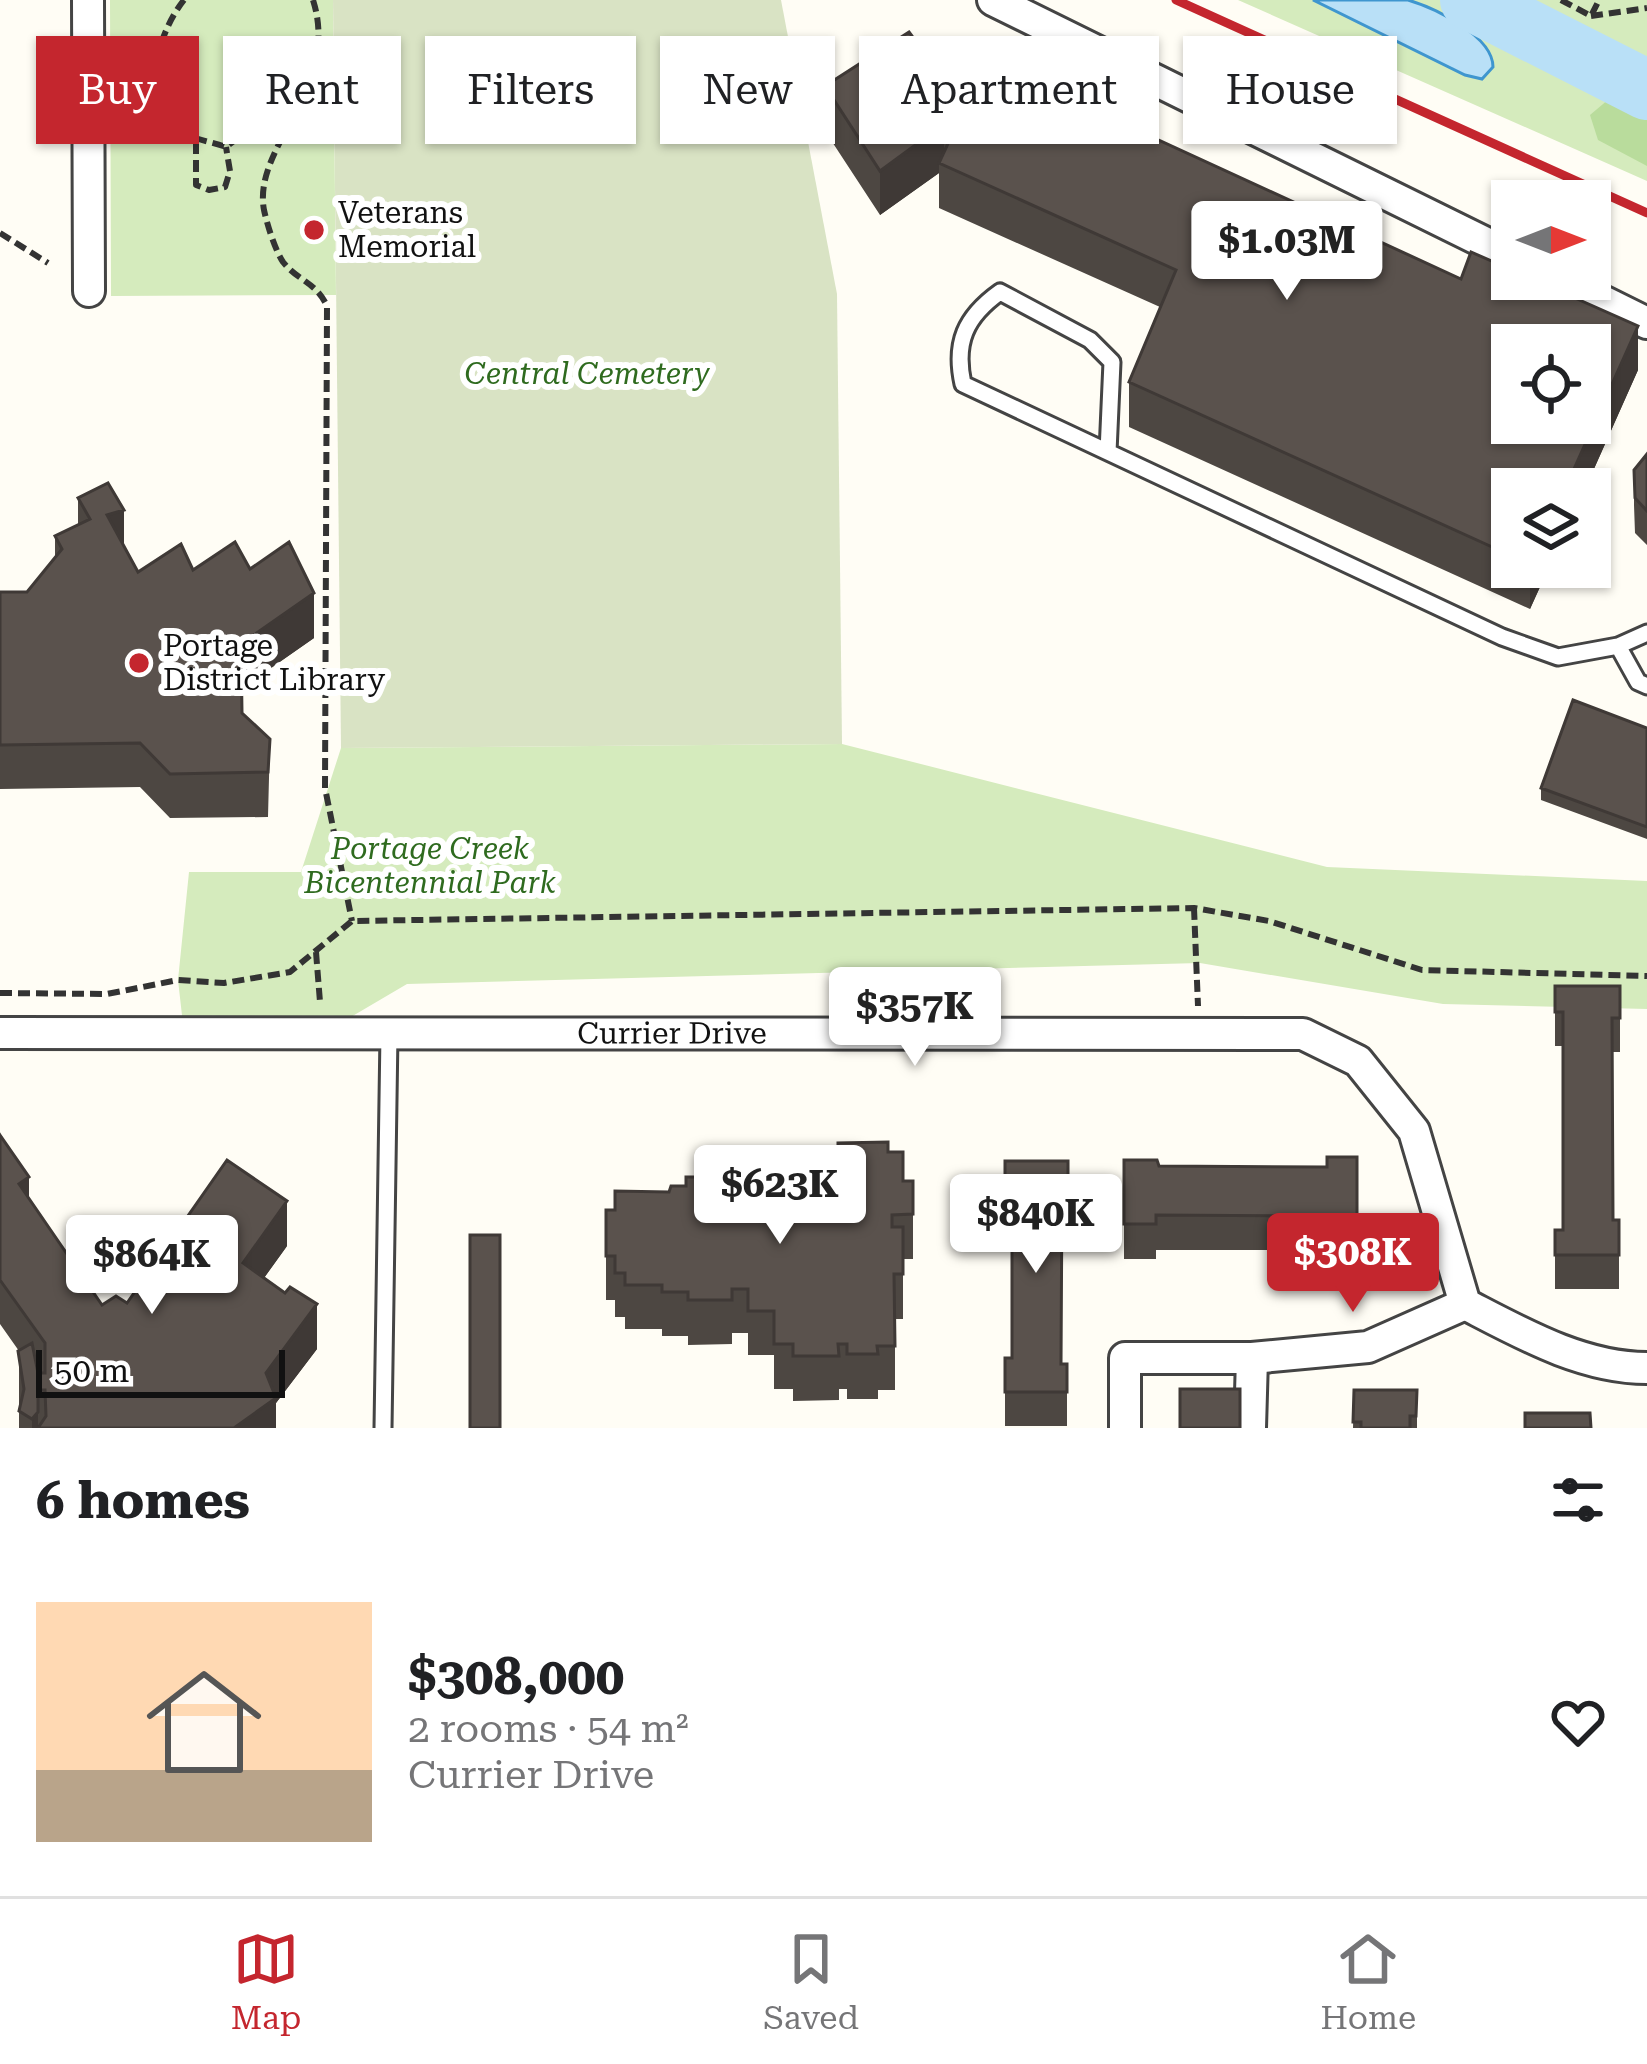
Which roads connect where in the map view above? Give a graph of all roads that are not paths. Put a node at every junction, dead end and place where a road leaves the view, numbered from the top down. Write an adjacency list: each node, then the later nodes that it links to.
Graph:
1 (88, 0): 4 (street)
2 (993, 0): 3 (street)
3 (1491, 246)
4 (89, 291)
5 (1600, 300): 6 (street)
6 (1647, 323)
7 (1108, 452): 7 (lane); 9 (lane)
8 (1647, 633): 9 (lane)
9 (1618, 646): 10 (lane)
10 (1647, 686)
11 (0, 1033): 12 (street, Currier Drive)
12 (389, 1034): 13 (street, Currier Drive); 16 (lane)
13 (1465, 1304): 14 (street); 15 (street)
14 (1252, 1358): 17 (street); 18 (street)
15 (1647, 1368)
16 (383, 1428)
17 (1125, 1428)
18 (1250, 1428)

